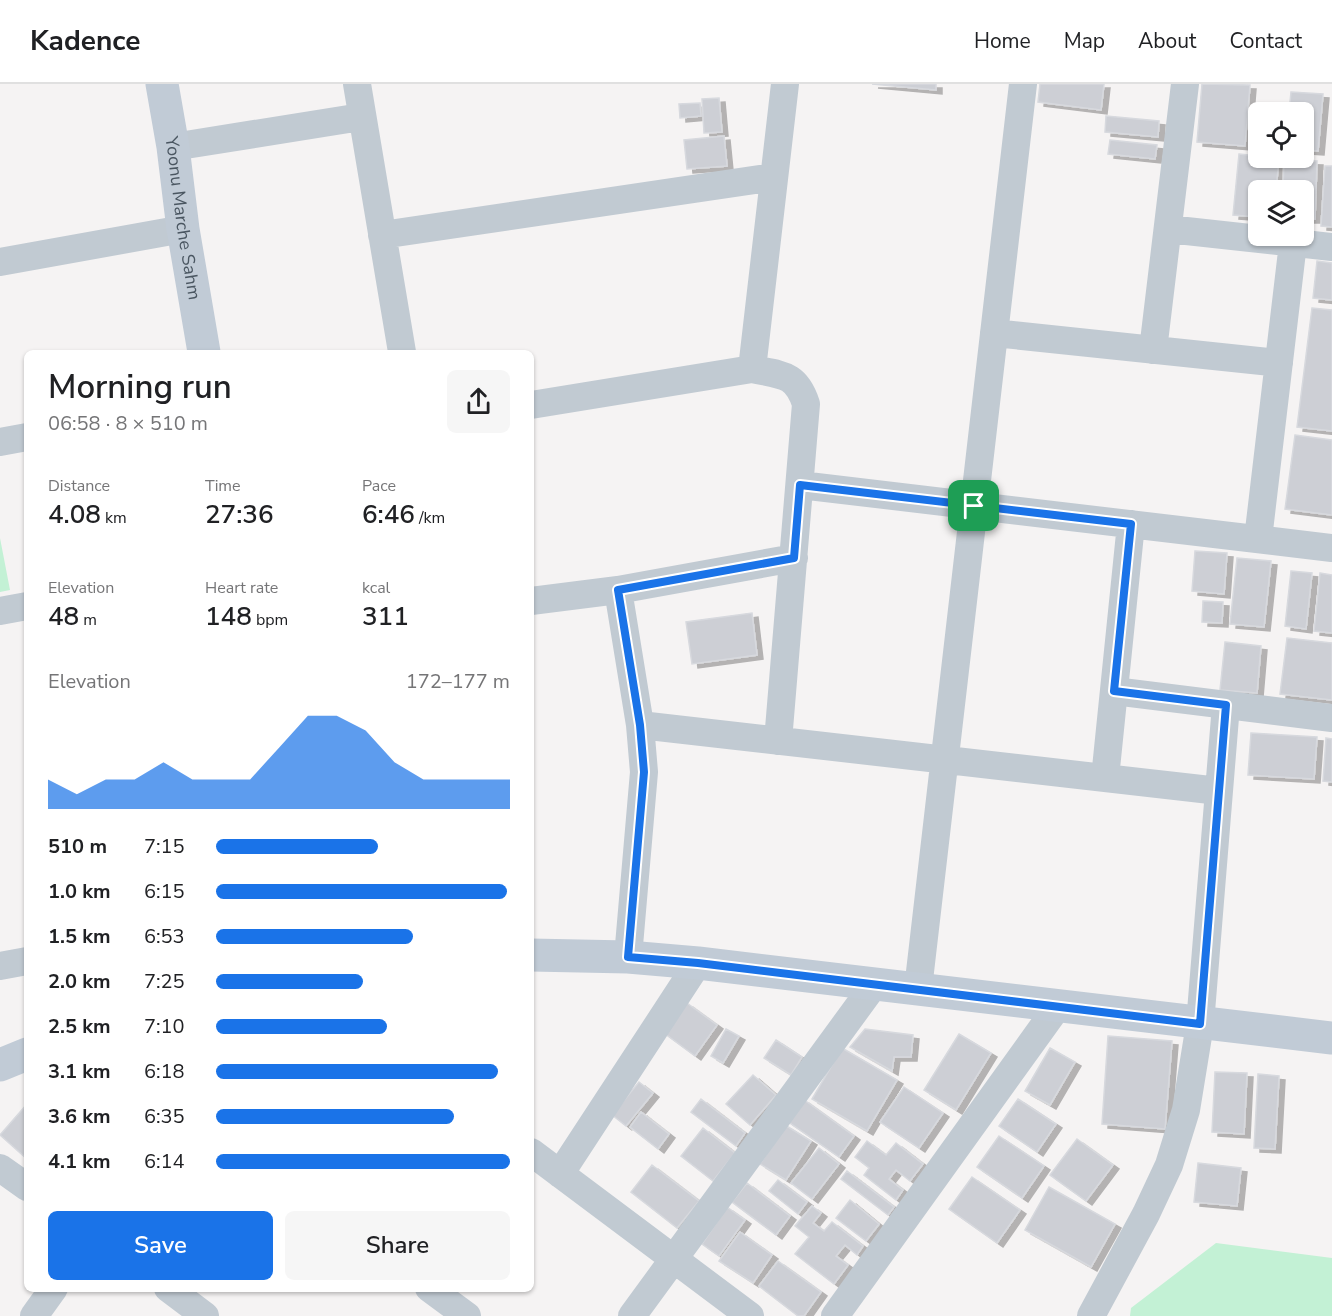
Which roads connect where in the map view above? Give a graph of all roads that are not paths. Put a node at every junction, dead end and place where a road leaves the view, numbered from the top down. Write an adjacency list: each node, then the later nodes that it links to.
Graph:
1 (162, 84): 7 (main road, Yoonu Marche Sahm)
2 (357, 84): 6 (street)
3 (785, 84): 8 (street)
4 (1023, 84): 17 (street)
5 (1185, 84): 9 (street)
6 (362, 117): 7 (street); 11 (street)
7 (173, 147): 10 (main road, Yoonu Marche Sahm)
8 (774, 177): 11 (street); 22 (street)
9 (1168, 228): 12 (street); 20 (street)
10 (183, 230): 16 (street); 18 (main road, Yoonu Marche Sahm)
11 (382, 235): 19 (street)
12 (1248, 238)
13 (1314, 245): 15 (street)
14 (1293, 246): 21 (street)
15 (1332, 247)
16 (0, 262)
17 (994, 333): 20 (street); 27 (street)
18 (204, 350)
19 (402, 350)
20 (1153, 350): 21 (street)
21 (1279, 363): 29 (street)
22 (752, 369): 23 (street); 26 (street)
23 (534, 405)
24 (24, 438): 25 (street)
25 (0, 442)
26 (800, 485): 27 (street); 31 (street)
27 (974, 506): 28 (street); 41 (street)
28 (1131, 524): 29 (street); 36 (street)
29 (1258, 540): 30 (street)
30 (1332, 548)
31 (794, 558): 32 (street); 40 (street)
32 (618, 590): 33 (street); 39 (street)
33 (534, 601)
34 (24, 607): 35 (street)
35 (0, 611)
36 (1114, 691): 37 (street); 42 (street)
37 (1226, 705): 38 (street); 43 (street)
38 (1332, 718)
39 (640, 725): 40 (street); 45 (street)
40 (778, 741): 41 (street)
41 (944, 759): 42 (street); 50 (street)
42 (1105, 778): 43 (street)
43 (1219, 791): 52 (street)
44 (534, 955): 45 (main road)
45 (628, 957): 47 (main road)
46 (24, 962): 48 (street)
47 (698, 963): 49 (main road); 58 (street)
48 (0, 966)
49 (874, 985): 50 (main road); 60 (street)
50 (918, 989): 51 (main road)
51 (1058, 1006): 52 (main road); 69 (street)
52 (1200, 1024): 53 (main road); 70 (street)
53 (1332, 1038)
54 (24, 1055): 55 (main road)
55 (0, 1065)
56 (534, 1154): 58 (street)
57 (0, 1168): 59 (street)
58 (560, 1174): 60 (street)
59 (24, 1185)
60 (674, 1260): 67 (street); 68 (street)
61 (51, 1292): 64 (street)
62 (173, 1292): 65 (street)
63 (434, 1292): 66 (street)
64 (34, 1316)
65 (206, 1316)
66 (467, 1316)
67 (632, 1316)
68 (750, 1316)
69 (835, 1316)
70 (1090, 1316)

